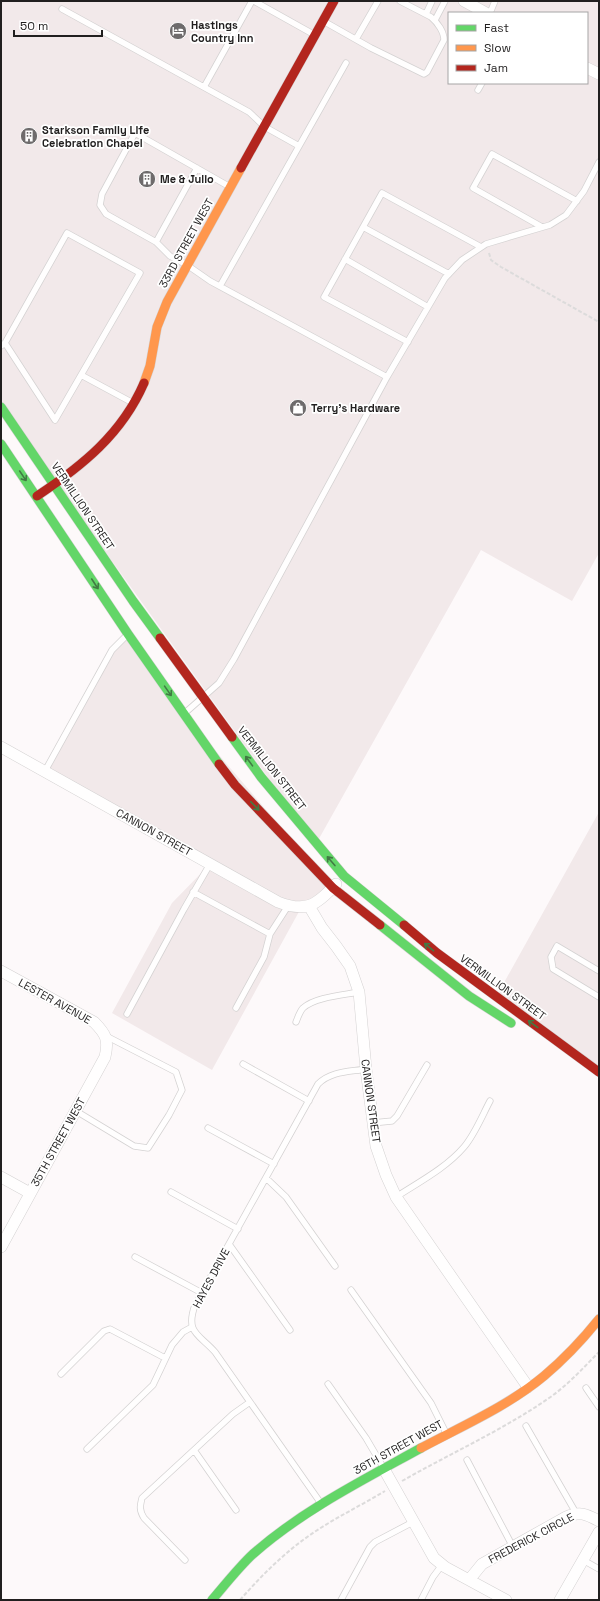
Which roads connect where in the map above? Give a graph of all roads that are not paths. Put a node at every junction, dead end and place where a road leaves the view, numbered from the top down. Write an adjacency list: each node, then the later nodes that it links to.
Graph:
1 (253, 1): 15 (lane); 21 (lane)
2 (334, 1): 13 (main road, 33RD STREET WEST)
3 (378, 1): 16 (lane)
4 (400, 1): 12 (lane)
5 (432, 1): 12 (lane)
6 (445, 1): 14 (lane)
7 (464, 1): 10 (street)
8 (495, 1): 11 (lane)
9 (62, 9): 21 (lane)
10 (484, 12)
11 (490, 12)
12 (426, 14): 14 (lane)
13 (323, 20): 15 (main road, 33RD STREET WEST); 16 (lane)
14 (435, 20): 16 (lane)
15 (315, 35): 23 (main road, 33RD STREET WEST)
16 (356, 39)
17 (346, 63): 24 (lane)
18 (588, 68): 19 (street)
19 (599, 74)
20 (481, 84): 22 (lane)
21 (204, 88): 23 (lane)
22 (478, 90)
23 (265, 127): 24 (lane); 27 (main road, 33RD STREET WEST)
24 (299, 146): 36 (lane)
25 (599, 162): 28 (lane)
26 (197, 168): 27 (lane); 31 (lane); 31 (lane)
27 (230, 187): 34 (main road, 33RD STREET WEST)
28 (577, 201): 30 (lane); 30 (lane)
29 (363, 227): 32 (lane); 33 (lane); 35 (lane)
30 (542, 227): 32 (lane)
31 (156, 242): 34 (lane)
32 (484, 246): 35 (lane)
33 (345, 259): 37 (lane); 38 (lane)
34 (187, 265): 36 (lane); 42 (main road, 33RD STREET WEST)
35 (449, 274): 37 (lane)
36 (220, 286): 41 (lane)
37 (428, 306): 38 (lane)
38 (408, 342): 41 (lane)
39 (3, 345): 40 (lane); 40 (lane)
40 (81, 375): 42 (lane)
41 (387, 377): 48 (lane)
42 (135, 405): 45 (main road, 33RD STREET WEST)
43 (1, 408): 45 (main road, VERMILLION STREET)
44 (1, 444): 46 (main road, one-way to 46)
45 (55, 485): 46 (main road, 33RD STREET WEST); 48 (main road, VERMILLION STREET)
46 (37, 496): 47 (main road, one-way to 47)
47 (128, 634): 49 (main road, one-way to 49); 51 (lane)
48 (204, 698): 49 (lane); 53 (main road, VERMILLION STREET, one-way to 48)
49 (184, 714): 54 (main road, one-way to 54)
50 (1, 746): 51 (street, CANNON STREET)
51 (44, 771): 52 (street, CANNON STREET)
52 (210, 864): 55 (lane); 56 (street, CANNON STREET)
53 (344, 876): 54 (street); 72 (main road, VERMILLION STREET, one-way to 53)
54 (333, 888): 57 (street); 66 (main road)
55 (194, 892): 58 (lane); 64 (lane)
56 (288, 906): 57 (street, CANNON STREET); 58 (lane)
57 (309, 906): 61 (street, CANNON STREET)
58 (270, 934): 63 (lane)
59 (1, 971): 67 (street, LESTER AVENUE)
60 (599, 971): 62 (lane)
61 (359, 992): 65 (lane); 71 (street, CANNON STREET)
62 (599, 997)
63 (236, 1008)
64 (127, 1014)
65 (296, 1022)
66 (517, 1026)
67 (105, 1036): 75 (street, 35TH STREET WEST); 75 (lane)
68 (537, 1038): 72 (main road, VERMILLION STREET)
69 (243, 1064): 73 (lane)
70 (427, 1065): 76 (lane)
71 (366, 1069): 73 (lane, HAYES DRIVE); 76 (street, CANNON STREET)
72 (599, 1072)
73 (309, 1100): 78 (lane, HAYES DRIVE)
74 (490, 1101): 83 (lane)
75 (76, 1111): 82 (street, 35TH STREET WEST)
76 (372, 1123): 83 (street, CANNON STREET)
77 (208, 1128): 78 (lane)
78 (274, 1164): 80 (lane, HAYES DRIVE)
79 (1, 1177): 82 (street)
80 (266, 1178): 84 (lane, HAYES DRIVE); 88 (lane)
81 (171, 1192): 84 (lane)
82 (30, 1193): 86 (street, 35TH STREET WEST)
83 (396, 1197): 97 (street, CANNON STREET)
84 (238, 1229): 85 (lane, HAYES DRIVE)
85 (229, 1244): 90 (lane, HAYES DRIVE); 93 (lane)
86 (1, 1247)
87 (135, 1257): 90 (lane)
88 (334, 1266)
89 (351, 1290): 102 (lane)
90 (202, 1294): 92 (lane, HAYES DRIVE)
91 (599, 1319): 97 (main road, 36TH STREET WEST)
92 (192, 1327): 94 (lane); 99 (lane)
93 (290, 1330)
94 (165, 1358): 95 (lane); 103 (lane)
95 (61, 1374)
96 (328, 1384): 106 (lane)
97 (528, 1387): 102 (main road, 36TH STREET WEST)
98 (586, 1388): 100 (lane)
99 (250, 1402): 104 (lane); 107 (lane)
100 (599, 1407)
101 (526, 1426): 109 (lane)
102 (447, 1434): 106 (main road, 36TH STREET WEST)
103 (87, 1448)
104 (194, 1450): 108 (lane); 114 (lane)
105 (467, 1460): 113 (lane)
106 (384, 1469): 107 (main road, 36TH STREET WEST); 111 (street)
107 (321, 1504): 120 (main road, 36TH STREET WEST)
108 (236, 1510)
109 (576, 1513): 110 (street, FREDERICK CIRCLE); 113 (street, FREDERICK CIRCLE)
110 (599, 1521)
111 (413, 1522): 116 (street); 121 (lane)
112 (599, 1532): 115 (street)
113 (513, 1547): 118 (street, FREDERICK CIRCLE)
114 (185, 1560)
115 (583, 1560): 117 (lane); 123 (street)
116 (442, 1565): 118 (street); 122 (lane)
117 (599, 1569)
118 (469, 1580): 119 (street)
119 (503, 1599)
120 (212, 1600)
121 (341, 1600)
122 (421, 1600)
123 (560, 1600)

